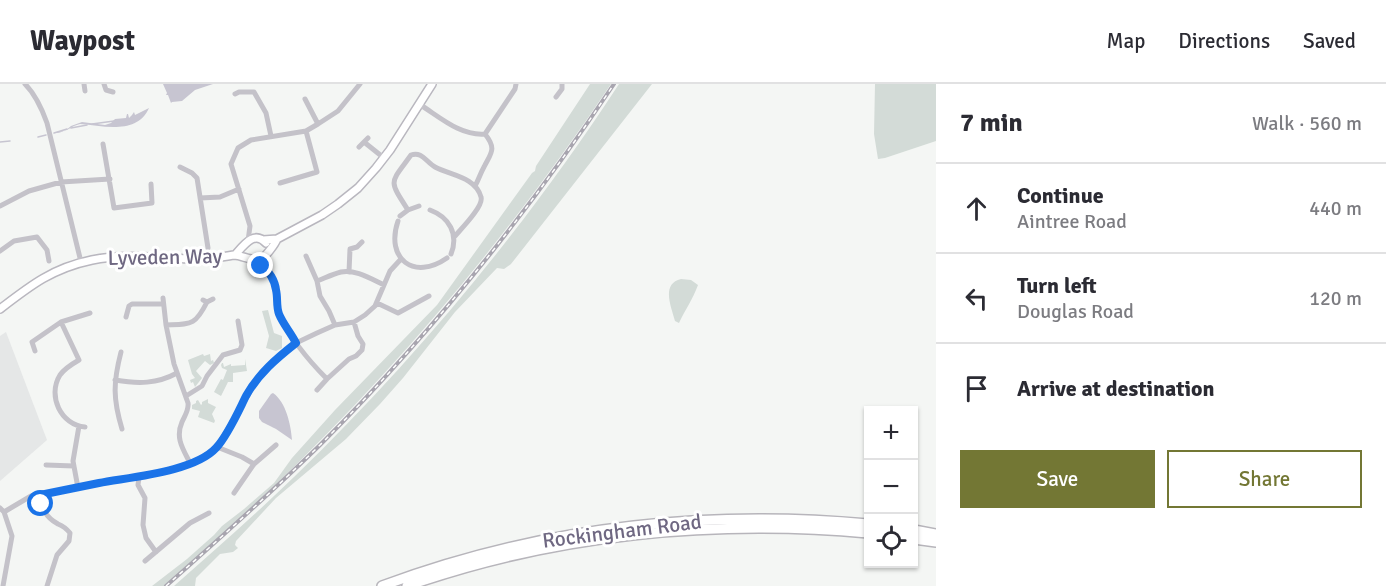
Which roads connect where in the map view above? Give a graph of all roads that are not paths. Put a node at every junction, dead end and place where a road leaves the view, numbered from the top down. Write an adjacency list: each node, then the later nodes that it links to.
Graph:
1 (25, 84): 26 (street)
2 (84, 84): 10 (street)
3 (104, 84): 11 (street)
4 (257, 84): 12 (street)
5 (350, 84): 9 (street)
6 (432, 84): 16 (street, Lyveden Way)
7 (516, 84): 19 (street)
8 (562, 84): 14 (street)
9 (358, 87): 17 (street)
10 (86, 91)
11 (113, 92)
12 (254, 92): 13 (street); 20 (street)
13 (235, 94)
14 (556, 97)
15 (305, 99): 17 (street)
16 (419, 104): 19 (street); 23 (street, Lyveden Way)
17 (318, 124): 18 (street)
18 (306, 130): 20 (street); 27 (street)
19 (485, 134): 29 (street)
20 (271, 136): 30 (street)
21 (364, 142): 23 (street)
22 (103, 144): 25 (street)
23 (384, 158): 39 (street, Lyveden Way)
24 (180, 167): 31 (street)
25 (110, 179): 26 (street); 28 (street)
26 (61, 182): 32 (street); 50 (street)
27 (280, 183)
28 (151, 184)
29 (475, 186): 34 (street); 37 (street)
30 (238, 189): 31 (street); 36 (street)
31 (200, 198): 42 (street)
32 (0, 204)
33 (418, 206): 34 (street)
34 (408, 210): 48 (street)
35 (430, 210): 37 (street)
36 (250, 226): 38 (street); 41 (street)
37 (455, 236): 48 (street)
38 (262, 239): 39 (street, Lyveden Way); 41 (street, Lyveden Way); 44 (street)
39 (277, 239): 44 (street, Lyveden Way)
40 (362, 242): 52 (street)
41 (247, 243): 45 (street, Lyveden Way); 47 (street, Lyveden Way)
42 (208, 248)
43 (0, 251): 49 (street)
44 (267, 253): 47 (street, Lyveden Way); 51 (street)
45 (236, 255): 47 (street, Lyveden Way); 50 (street, Lyveden Way)
46 (306, 256): 53 (street)
47 (252, 259): 51 (street)
48 (401, 260): 54 (street)
49 (49, 261)
50 (81, 262): 58 (street, Lyveden Way)
51 (266, 269): 66 (street)
52 (349, 272): 53 (street); 54 (street)
53 (317, 281): 64 (street)
54 (381, 283): 57 (street)
55 (429, 296): 57 (street)
56 (207, 300): 63 (street)
57 (377, 303): 65 (street)
58 (0, 309)
59 (90, 313): 62 (street)
60 (126, 317): 63 (street)
61 (238, 321): 73 (street)
62 (62, 322): 67 (street); 80 (street)
63 (166, 325): 69 (street)
64 (335, 325): 65 (street); 66 (street)
65 (355, 325): 70 (street)
66 (296, 343): 70 (street); 76 (street)
67 (35, 351)
68 (121, 352): 71 (street)
69 (177, 373): 71 (street); 73 (street)
70 (327, 379): 72 (street)
71 (115, 380): 74 (street)
72 (317, 390)
73 (186, 396): 77 (street)
74 (122, 429)
75 (276, 445): 78 (street)
76 (217, 447): 77 (street); 78 (street)
77 (190, 463): 81 (street)
78 (254, 464): 83 (street)
79 (46, 465): 80 (street)
80 (74, 466): 82 (street)
81 (139, 477): 82 (street); 93 (street)
82 (78, 488): 84 (street)
83 (234, 493)
84 (40, 495): 85 (street); 98 (street)
85 (2, 510): 96 (street)
86 (209, 513): 93 (street)
87 (864, 524): 99 (highway, Rockingham Road)
88 (918, 531): 90 (highway)
89 (864, 533): 100 (highway, Rockingham Road)
90 (936, 534)
91 (918, 540): 92 (highway)
92 (936, 542)
93 (156, 552): 95 (street)
94 (0, 561): 96 (street)
95 (145, 561)
96 (7, 562): 97 (street)
97 (3, 586)
98 (47, 586)
99 (382, 586)
100 (407, 586)

